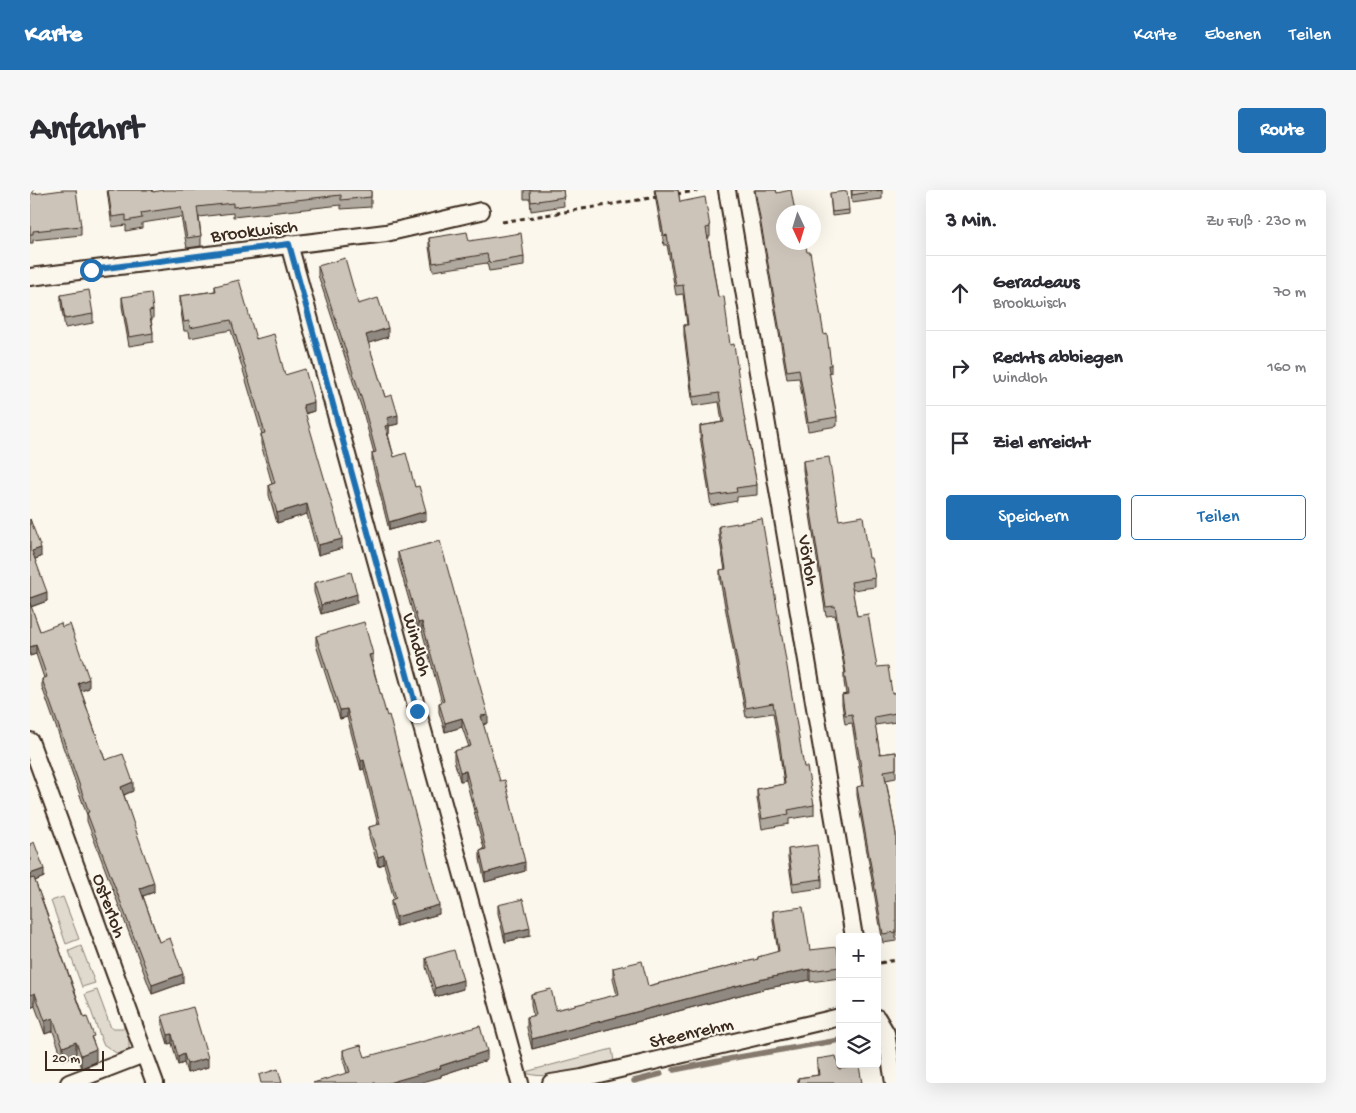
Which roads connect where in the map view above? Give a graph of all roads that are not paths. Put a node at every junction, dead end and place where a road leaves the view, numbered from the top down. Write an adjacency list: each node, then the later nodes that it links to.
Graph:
1 (727, 190): 6 (street, Vörloh)
2 (481, 211): 3 (street, Brookwisch)
3 (289, 244): 4 (street, Brookwisch); 12 (street, Windloh)
4 (30, 277)
5 (30, 741): 9 (street, Osterloh)
6 (853, 933)
7 (836, 1018): 13 (street, Steenrehm)
8 (880, 1023): 14 (street)
9 (144, 1054): 10 (street); 11 (street, Osterloh)
10 (69, 1083)
11 (155, 1083)
12 (520, 1083)
13 (551, 1083)
14 (894, 1083)

